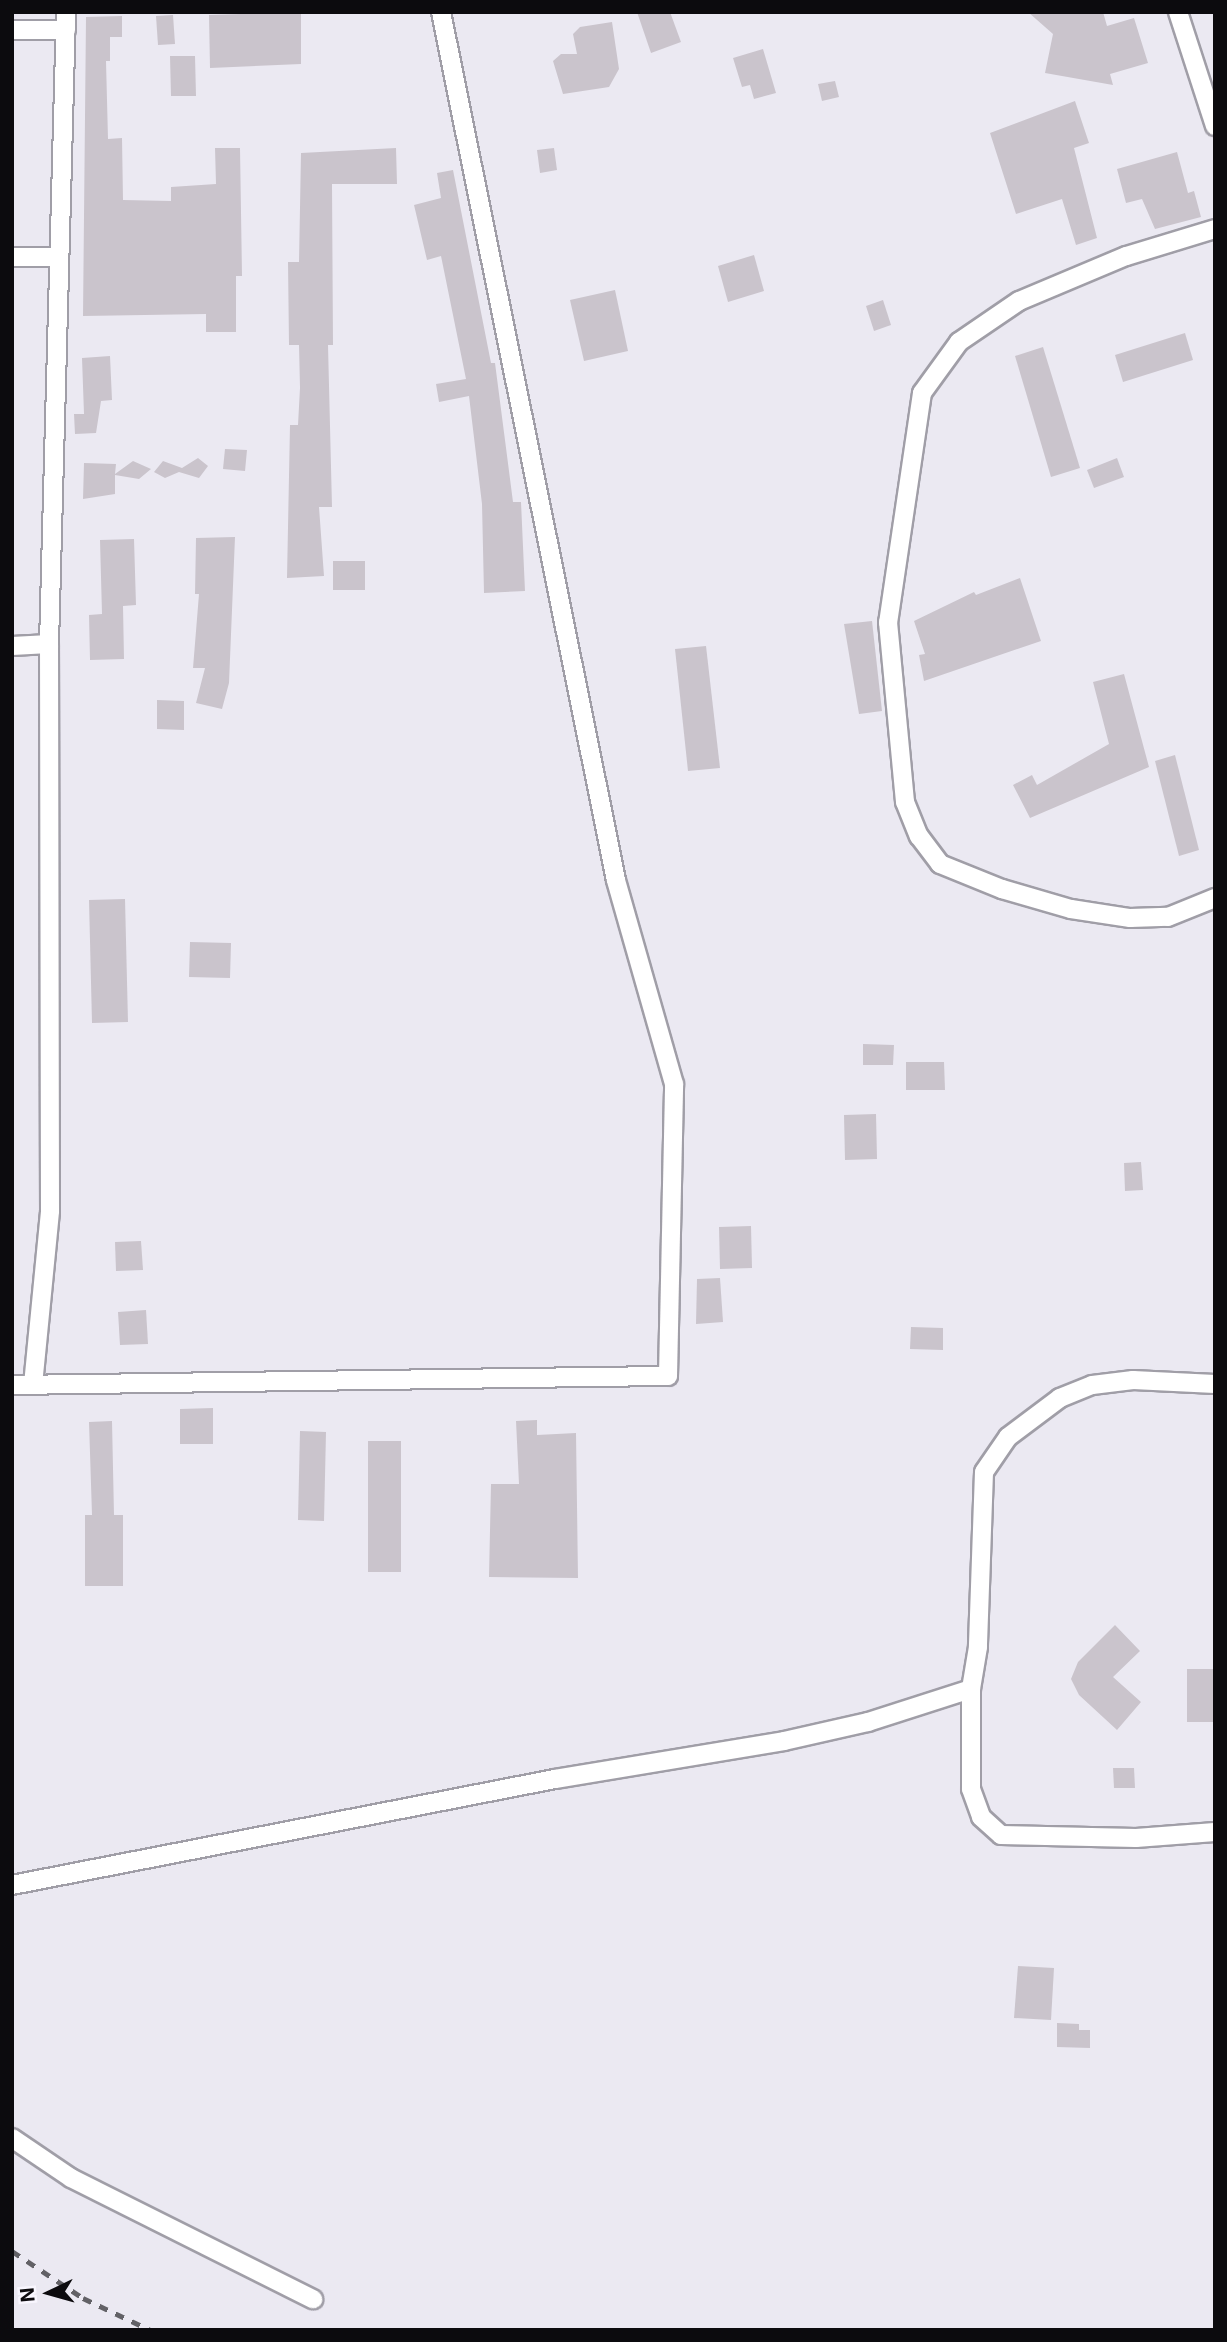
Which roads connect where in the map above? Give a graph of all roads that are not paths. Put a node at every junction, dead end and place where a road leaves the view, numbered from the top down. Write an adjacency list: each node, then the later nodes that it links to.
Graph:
1 (441, 12): 14 (street)
2 (1178, 12): 5 (street)
3 (66, 21): 4 (street); 8 (street)
4 (12, 30)
5 (1215, 126)
6 (1215, 229): 11 (street)
7 (12, 257): 8 (street)
8 (57, 257): 9 (street)
9 (49, 644): 10 (street); 14 (street)
10 (12, 646)
11 (1215, 898)
12 (1215, 1384): 15 (street)
13 (12, 1385): 14 (street)
14 (33, 1385)
15 (971, 1689): 16 (street); 17 (street)
16 (1215, 1832)
17 (12, 1885)
18 (12, 2138): 19 (street)
19 (313, 2299)

